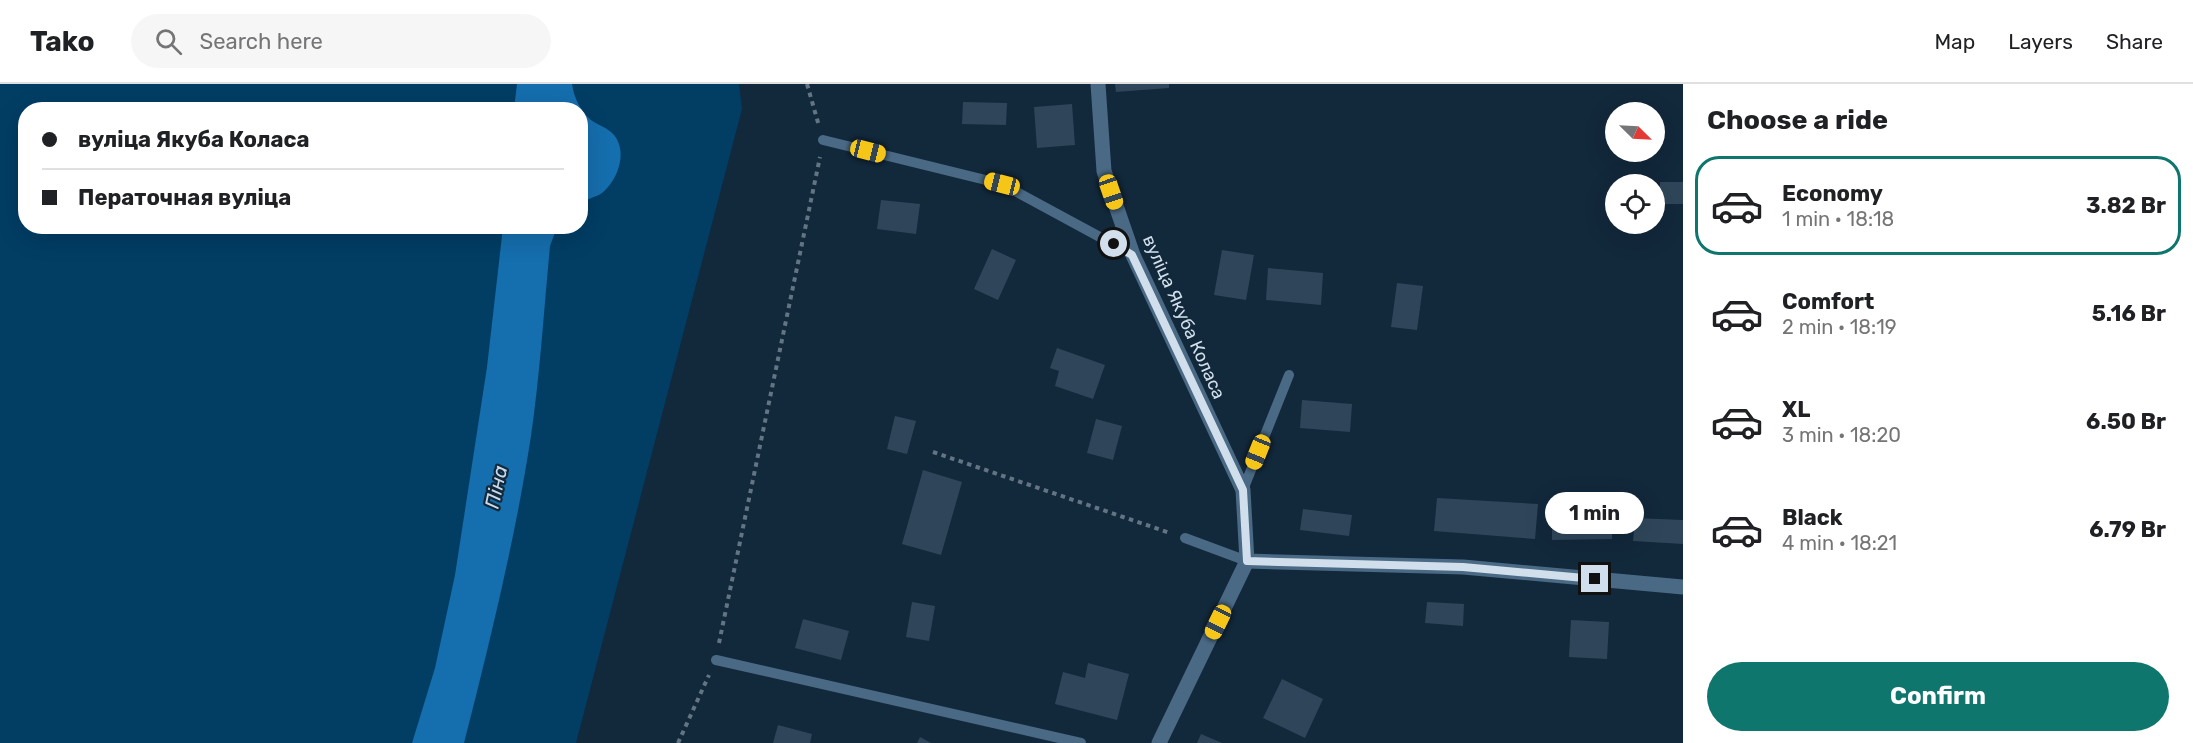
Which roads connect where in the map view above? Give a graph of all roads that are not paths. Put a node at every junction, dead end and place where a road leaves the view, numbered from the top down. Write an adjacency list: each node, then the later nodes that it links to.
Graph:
1 (1098, 84): 3 (street, вуліца Якуба Коласа)
2 (824, 140): 3 (lane)
3 (1132, 255): 5 (street, вуліца Якуба Коласа)
4 (1289, 375): 5 (lane)
5 (1243, 490): 7 (street, вуліца Якуба Коласа)
6 (1185, 538): 7 (lane)
7 (1247, 561): 8 (street); 11 (street, вуліца Якуба Коласа)
8 (1683, 587)
9 (716, 660): 10 (lane)
10 (1081, 743)
11 (1159, 743)

